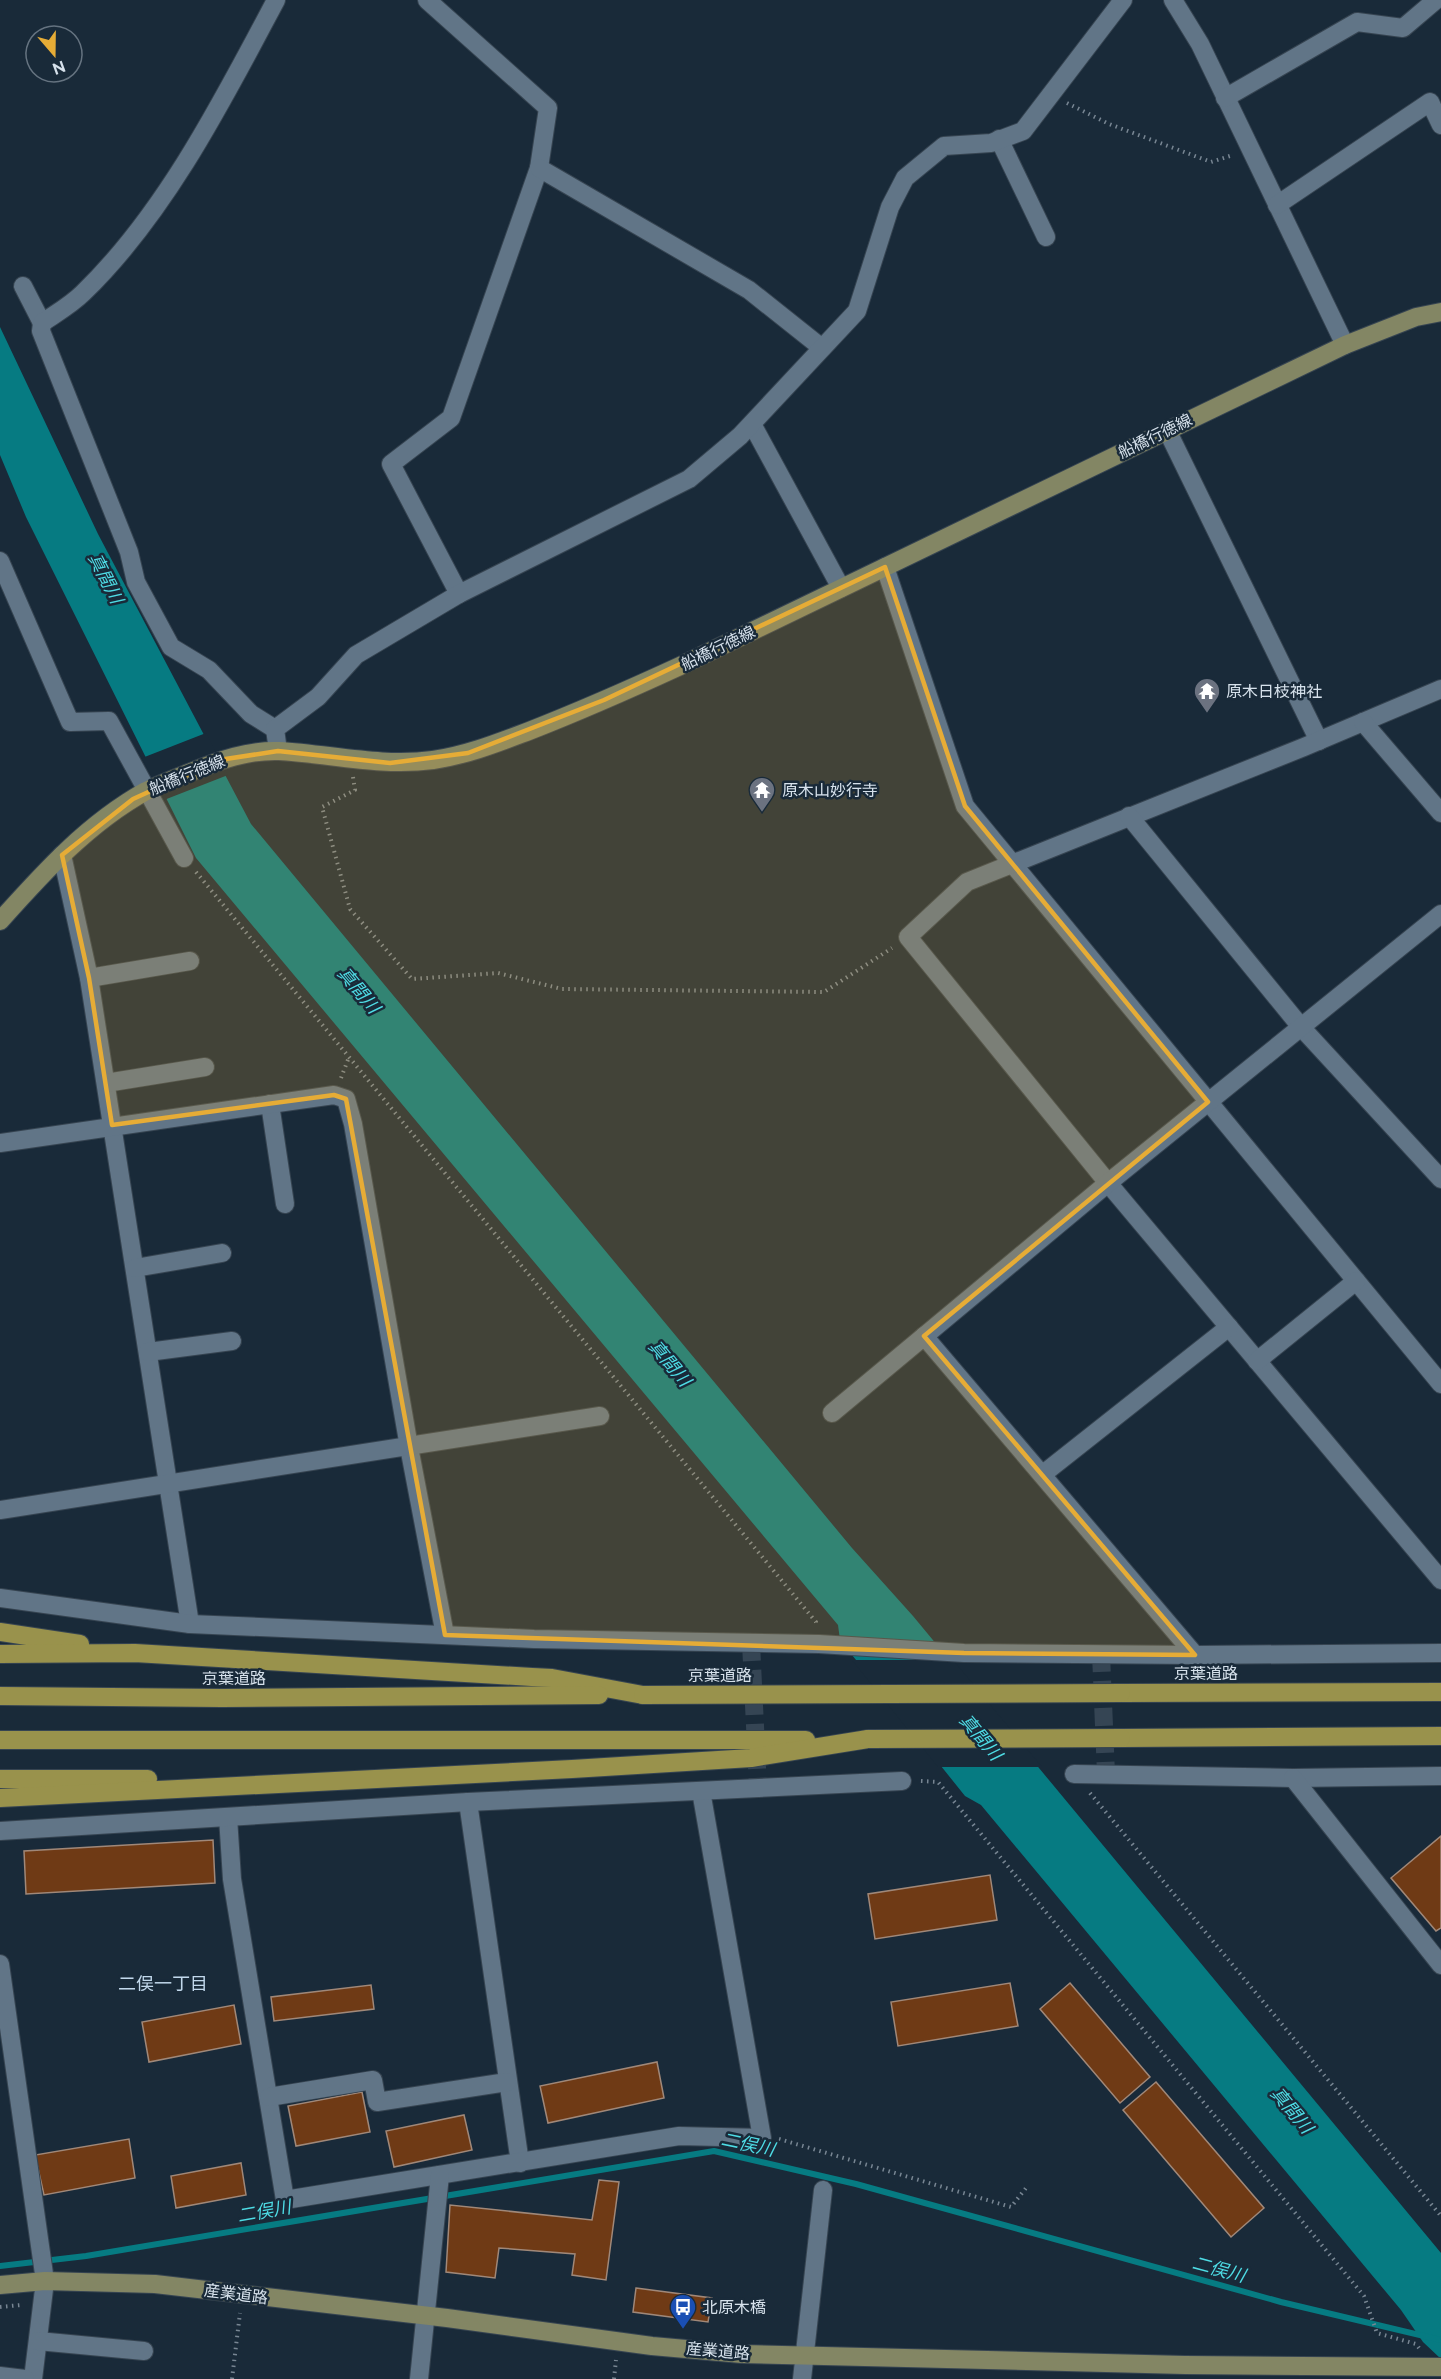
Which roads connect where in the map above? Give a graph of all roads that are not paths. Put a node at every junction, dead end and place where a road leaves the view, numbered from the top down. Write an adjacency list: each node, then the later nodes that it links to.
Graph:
1 (276, 0): 14 (street)
2 (427, 0): 9 (street)
3 (1123, 0): 8 (street)
4 (1173, 0): 6 (street)
5 (1436, 0): 6 (street)
6 (1225, 98): 10 (street)
7 (1441, 125): 10 (street)
8 (999, 140): 11 (street); 16 (street)
9 (539, 168): 16 (street); 22 (street)
10 (1277, 205): 15 (street)
11 (1046, 237)
12 (22, 286): 14 (street)
13 (1441, 312): 15 (main road, 船橋行徳線)
14 (42, 323): 25 (street)
15 (1345, 345): 18 (main road, 船橋行徳線)
16 (822, 348): 17 (street)
17 (752, 424): 21 (street); 22 (street)
18 (1167, 430): 20 (main road, 船橋行徳線); 26 (street)
19 (0, 561): 28 (street)
20 (885, 567): 21 (main road, 船橋行徳線); 33 (street)
21 (841, 588): 27 (main road, 船橋行徳線)
22 (459, 594): 25 (street)
23 (1441, 689): 24 (street)
24 (1363, 722): 26 (street); 29 (street)
25 (275, 729): 27 (street)
26 (1319, 741): 30 (street)
27 (278, 751): 28 (main road, 船橋行徳線)
28 (149, 790): 31 (main road, 船橋行徳線); 32 (street)
29 (1441, 813)
30 (1129, 816): 33 (street); 38 (street)
31 (62, 855): 35 (main road, 船橋行徳線); 37 (street)
32 (184, 858)
33 (1011, 863): 41 (street); 46 (street)
34 (1441, 914): 38 (street)
35 (0, 921)
36 (190, 961): 37 (street)
37 (89, 978): 40 (street)
38 (1301, 1027): 41 (street); 45 (street)
39 (205, 1067): 40 (street)
40 (106, 1083): 43 (street)
41 (1208, 1102): 46 (street); 50 (street)
42 (270, 1104): 43 (street); 47 (street); 59 (street)
43 (112, 1125): 44 (street); 49 (street)
44 (0, 1143)
45 (1441, 1179)
46 (1108, 1183): 51 (street); 52 (street)
47 (285, 1204)
48 (222, 1253): 49 (street)
49 (135, 1268): 54 (street)
50 (1356, 1281): 55 (street); 56 (street)
51 (1229, 1327): 55 (street); 60 (street)
52 (924, 1336): 57 (street); 60 (street)
53 (232, 1341): 54 (street)
54 (148, 1352): 61 (street)
55 (1257, 1361): 63 (street)
56 (1441, 1384)
57 (832, 1413)
58 (600, 1416): 59 (street)
59 (409, 1447): 61 (street); 67 (street)
60 (1043, 1474): 71 (street)
61 (169, 1485): 62 (street); 65 (street)
62 (0, 1510)
63 (1441, 1580)
64 (0, 1598): 65 (street)
65 (190, 1624): 67 (street)
66 (0, 1632): 68 (highway)
67 (444, 1635): 71 (street)
68 (135, 1653): 70 (highway); 73 (highway)
69 (1441, 1653): 71 (street)
70 (0, 1654)
71 (1196, 1654)
72 (1441, 1692): 73 (highway, 京葉道路, bridge)
73 (643, 1695): 74 (highway, 京葉道路)
74 (0, 1696)
75 (1441, 1736): 76 (highway, bridge)
76 (868, 1739): 77 (highway); 82 (highway)
77 (0, 1740)
78 (1074, 1774): 80 (street)
79 (1441, 1776): 80 (street)
80 (1293, 1778): 90 (street)
81 (0, 1779): 82 (highway)
82 (348, 1781): 85 (highway)
83 (902, 1781): 84 (street)
84 (701, 1791): 86 (street); 93 (street)
85 (0, 1798)
86 (468, 1802): 87 (street); 91 (street)
87 (228, 1817): 88 (street); 92 (street)
88 (0, 1831)
89 (0, 1964): 96 (street)
90 (1441, 1965)
91 (507, 2082): 92 (street); 93 (street)
92 (268, 2097): 94 (street)
93 (519, 2163): 94 (street)
94 (440, 2175): 98 (street)
95 (823, 2190): 101 (street)
96 (45, 2281): 97 (main road, 産業道路); 98 (main road, 産業道路); 99 (street)
97 (0, 2285)
98 (427, 2316): 101 (main road, 産業道路); 107 (street)
99 (38, 2341): 100 (street); 106 (street)
100 (144, 2351)
101 (805, 2357): 103 (main road, 産業道路); 108 (street)
102 (1437, 2367): 103 (main road, 産業道路)
103 (1184, 2372)
104 (0, 2376): 105 (street)
105 (26, 2379)
106 (33, 2379)
107 (419, 2379)
108 (802, 2379)

